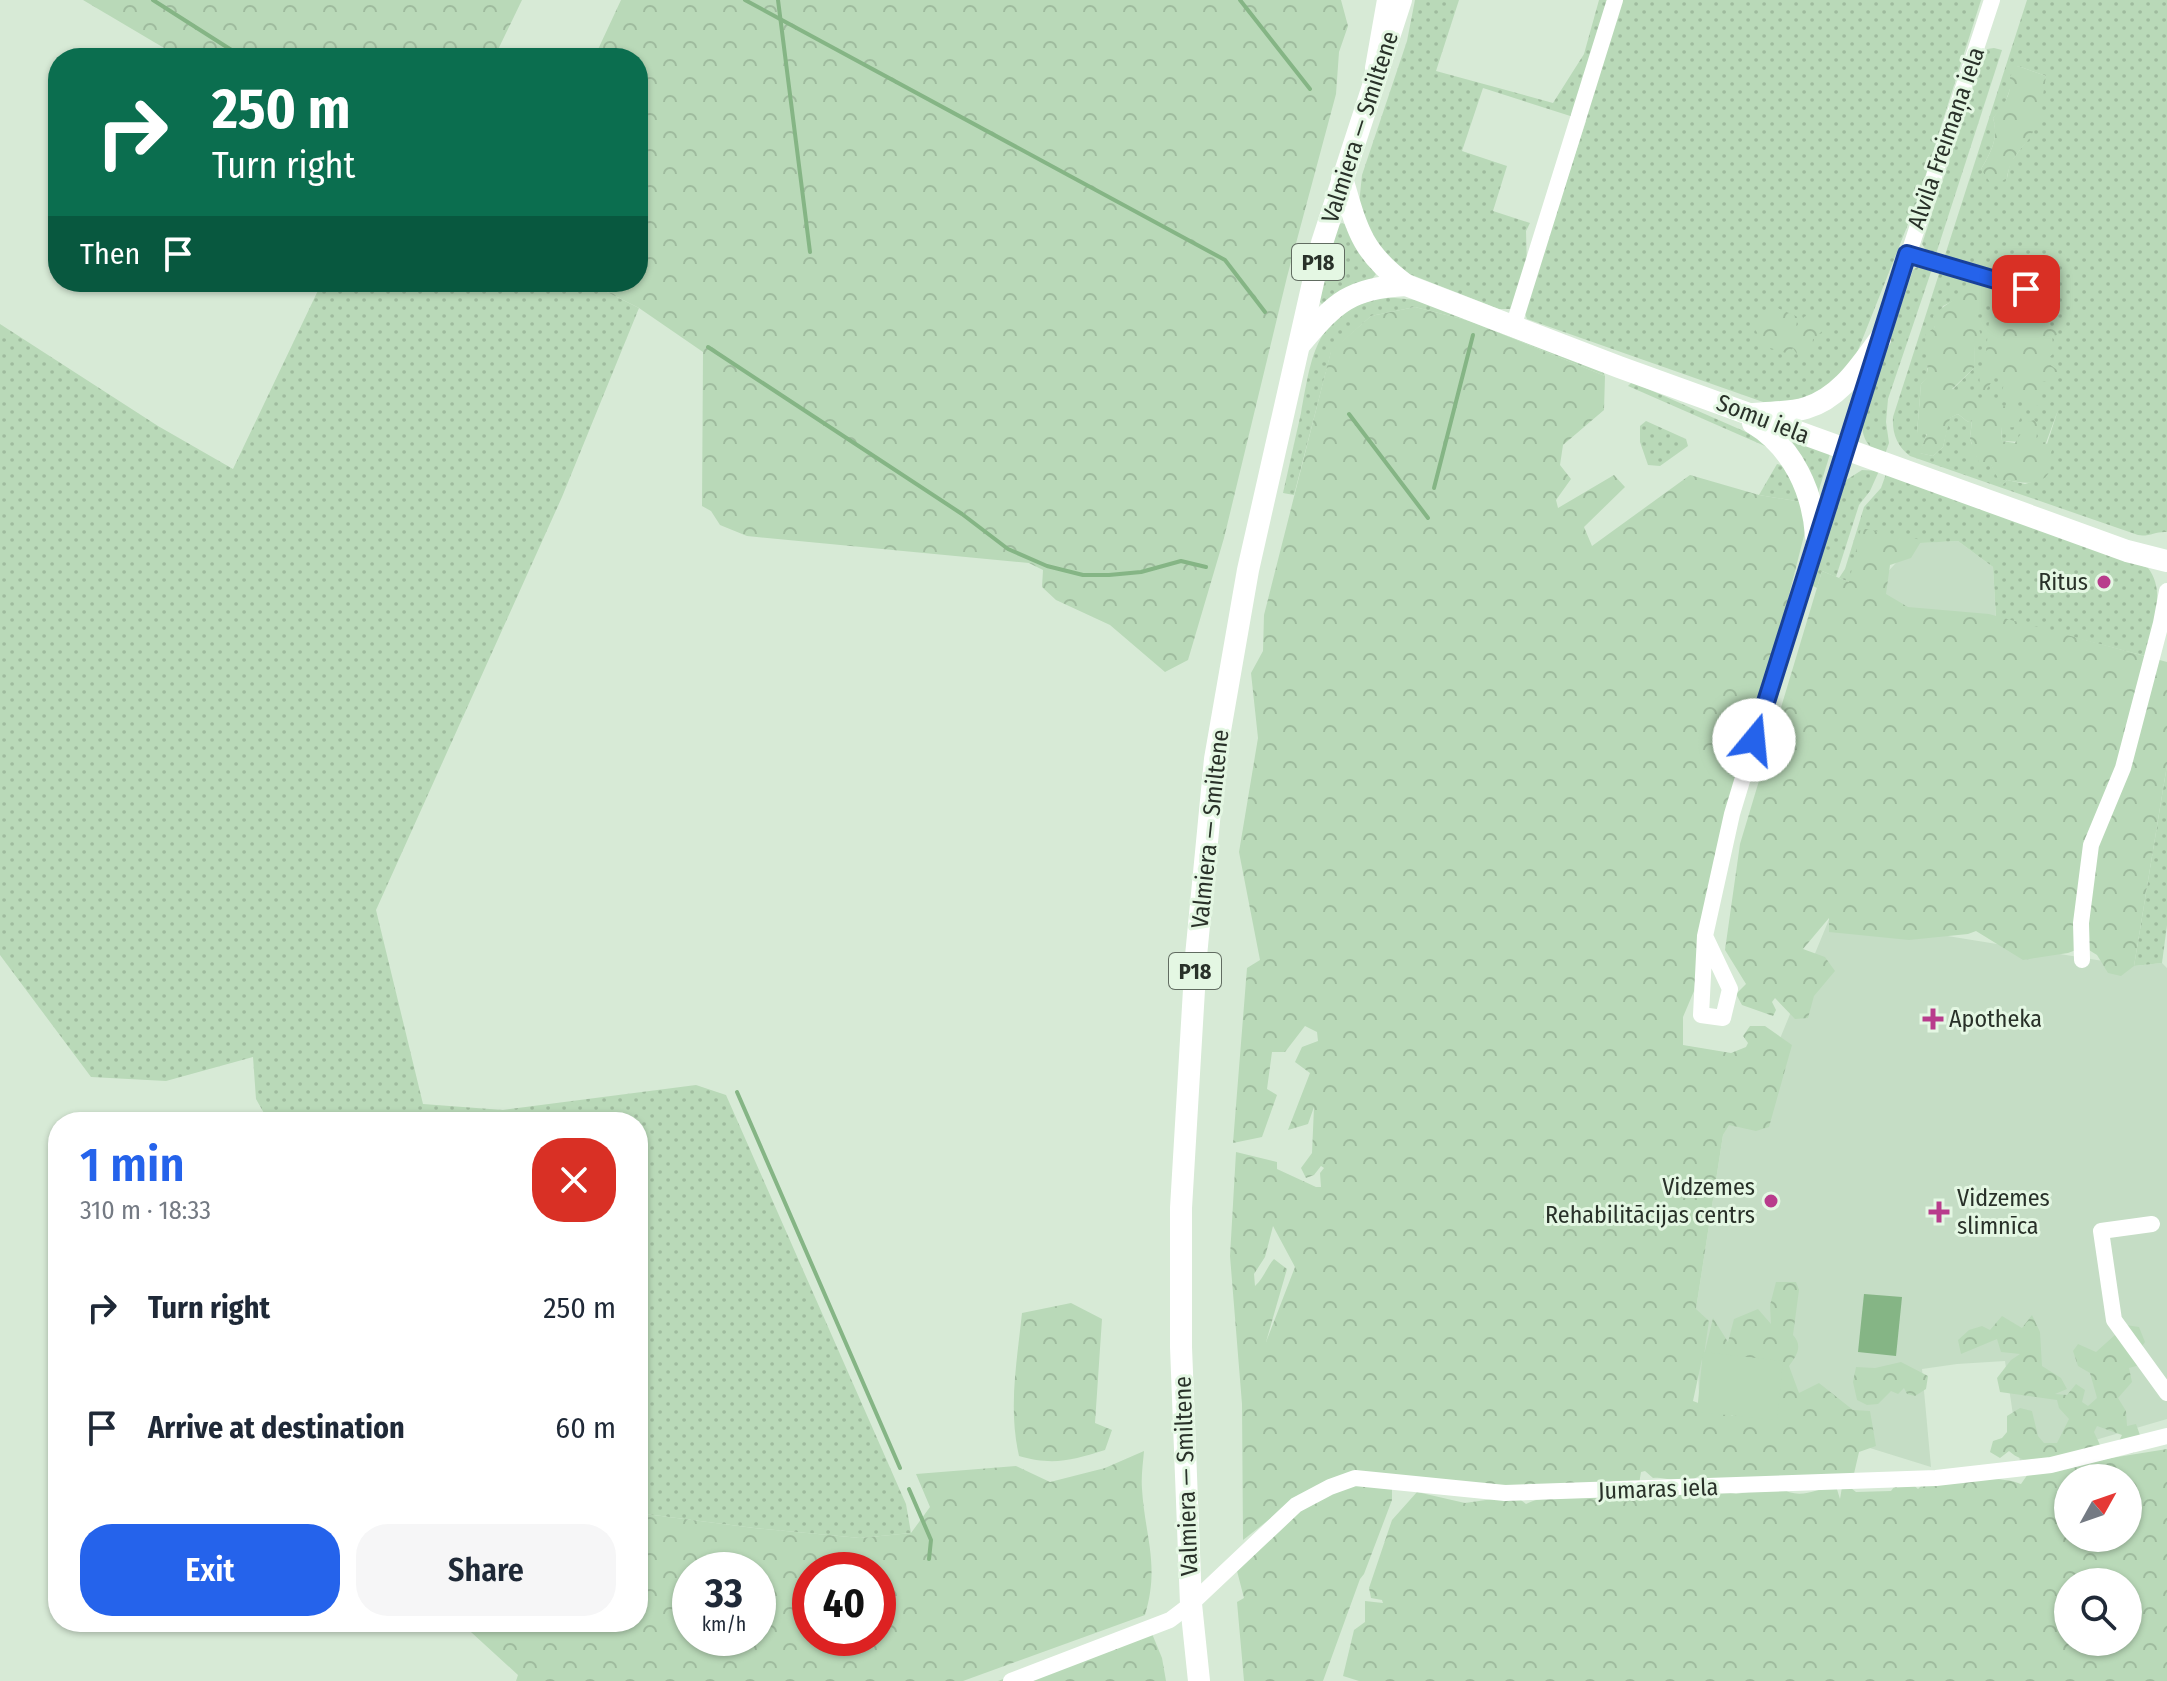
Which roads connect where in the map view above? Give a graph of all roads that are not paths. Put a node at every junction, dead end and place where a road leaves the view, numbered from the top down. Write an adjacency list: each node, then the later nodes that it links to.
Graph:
1 (1389, 0): 5 (highway)
2 (1401, 0): 5 (main road, Valmiera — Smiltene / P18)
3 (1615, 0): 10 (street)
4 (1992, 0): 7 (street, Alvila Freimaņa iela)
5 (1377, 68): 6 (main road, Valmiera — Smiltene / P18)
6 (1342, 177): 8 (main road); 12 (main road, Valmiera — Smiltene / P18)
7 (1907, 254): 9 (street); 11 (street, Alvila Freimaņa iela)
8 (1406, 285): 10 (main road, Somu iela); 12 (main road)
9 (2051, 298)
10 (1514, 324): 13 (main road, Somu iela)
11 (1880, 339): 14 (main road); 15 (street, Alvila Freimaņa iela)
12 (1297, 347): 24 (main road, Valmiera — Smiltene / P18)
13 (1707, 397): 14 (main road, Somu iela); 16 (main road)
14 (1749, 414): 15 (main road, Somu iela)
15 (1845, 449): 16 (street, Alvila Freimaņa iela); 17 (main road, Somu iela)
16 (1816, 536): 19 (street, Alvila Freimaņa iela)
17 (2167, 561)
18 (2167, 591): 20 (street)
19 (1705, 936): 19 (street, Alvila Freimaņa iela)
20 (2082, 960)
21 (2152, 1224): 22 (street)
22 (2167, 1393)
23 (2167, 1436): 24 (street, Jumaras iela)
24 (1191, 1604): 25 (street, Jumaras iela); 26 (main road, Valmiera — Smiltene / P18)
25 (1011, 1681)
26 (1199, 1681)

